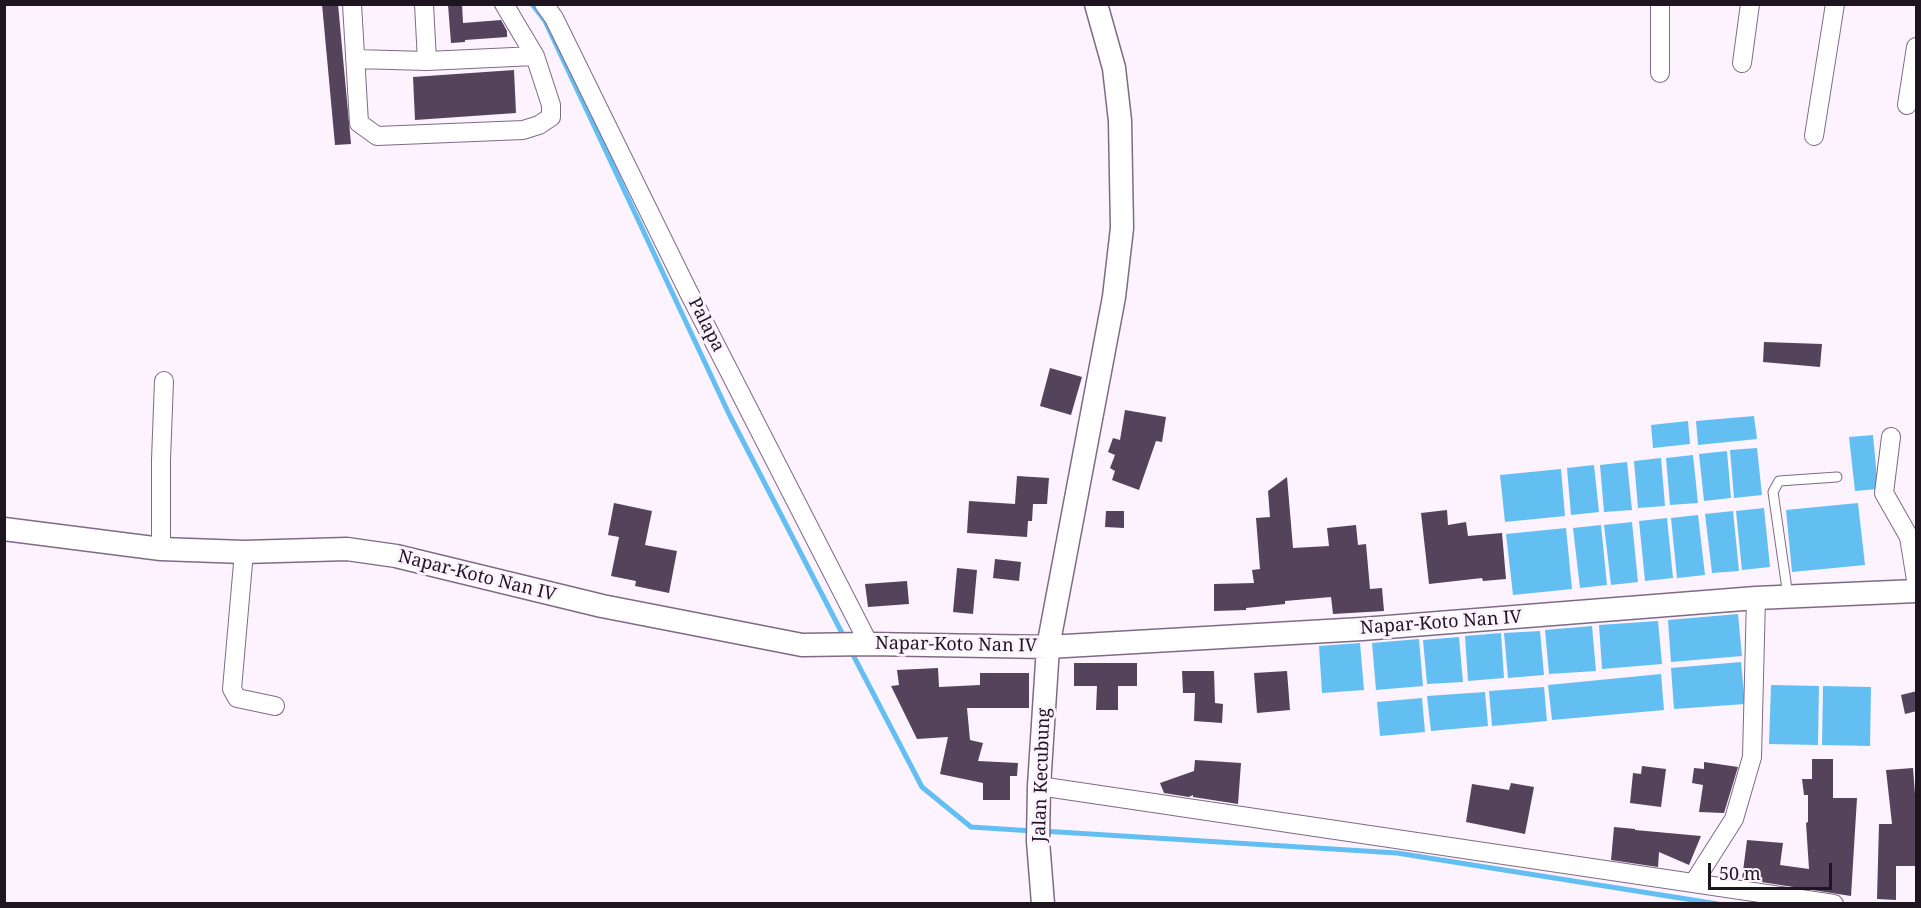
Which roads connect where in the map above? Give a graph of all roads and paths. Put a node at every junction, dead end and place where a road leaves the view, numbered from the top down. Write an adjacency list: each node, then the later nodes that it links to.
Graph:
1 (352, 4): 11 (street)
2 (424, 4): 12 (street)
3 (504, 4): 10 (street)
4 (544, 4): 27 (street, Palapa)
5 (1096, 4): 28 (street, Jalan Kecubung)
6 (1660, 4): 14 (street)
7 (1750, 4): 13 (street)
8 (1835, 4): 16 (street)
9 (1917, 47): 15 (street)
10 (535, 56): 11 (street); 12 (street)
11 (355, 59): 12 (street)
12 (427, 61)
13 (1742, 63)
14 (1660, 73)
15 (1907, 105)
16 (1814, 136)
17 (164, 381): 21 (street)
18 (1892, 437): 23 (street)
19 (1837, 477): 25 (lane)
20 (4, 529): 21 (street, Napar-Koto Nan IV)
21 (161, 549): 22 (street, Napar-Koto Nan IV)
22 (244, 552): 27 (street, Napar-Koto Nan IV); 29 (street)
23 (1917, 580)
24 (1917, 591): 25 (street, Napar-Koto Nan IV)
25 (1788, 596): 26 (street, Napar-Koto Nan IV)
26 (1756, 598): 28 (street, Napar-Koto Nan IV); 31 (street)
27 (866, 644): 28 (street, Napar-Koto Nan IV)
28 (1048, 647): 30 (street, Jalan Kecubung)
29 (275, 706)
30 (1039, 786): 31 (street); 32 (street, Jalan Kecubung)
31 (1694, 882): 33 (street)
32 (1043, 903)
33 (1834, 903)

